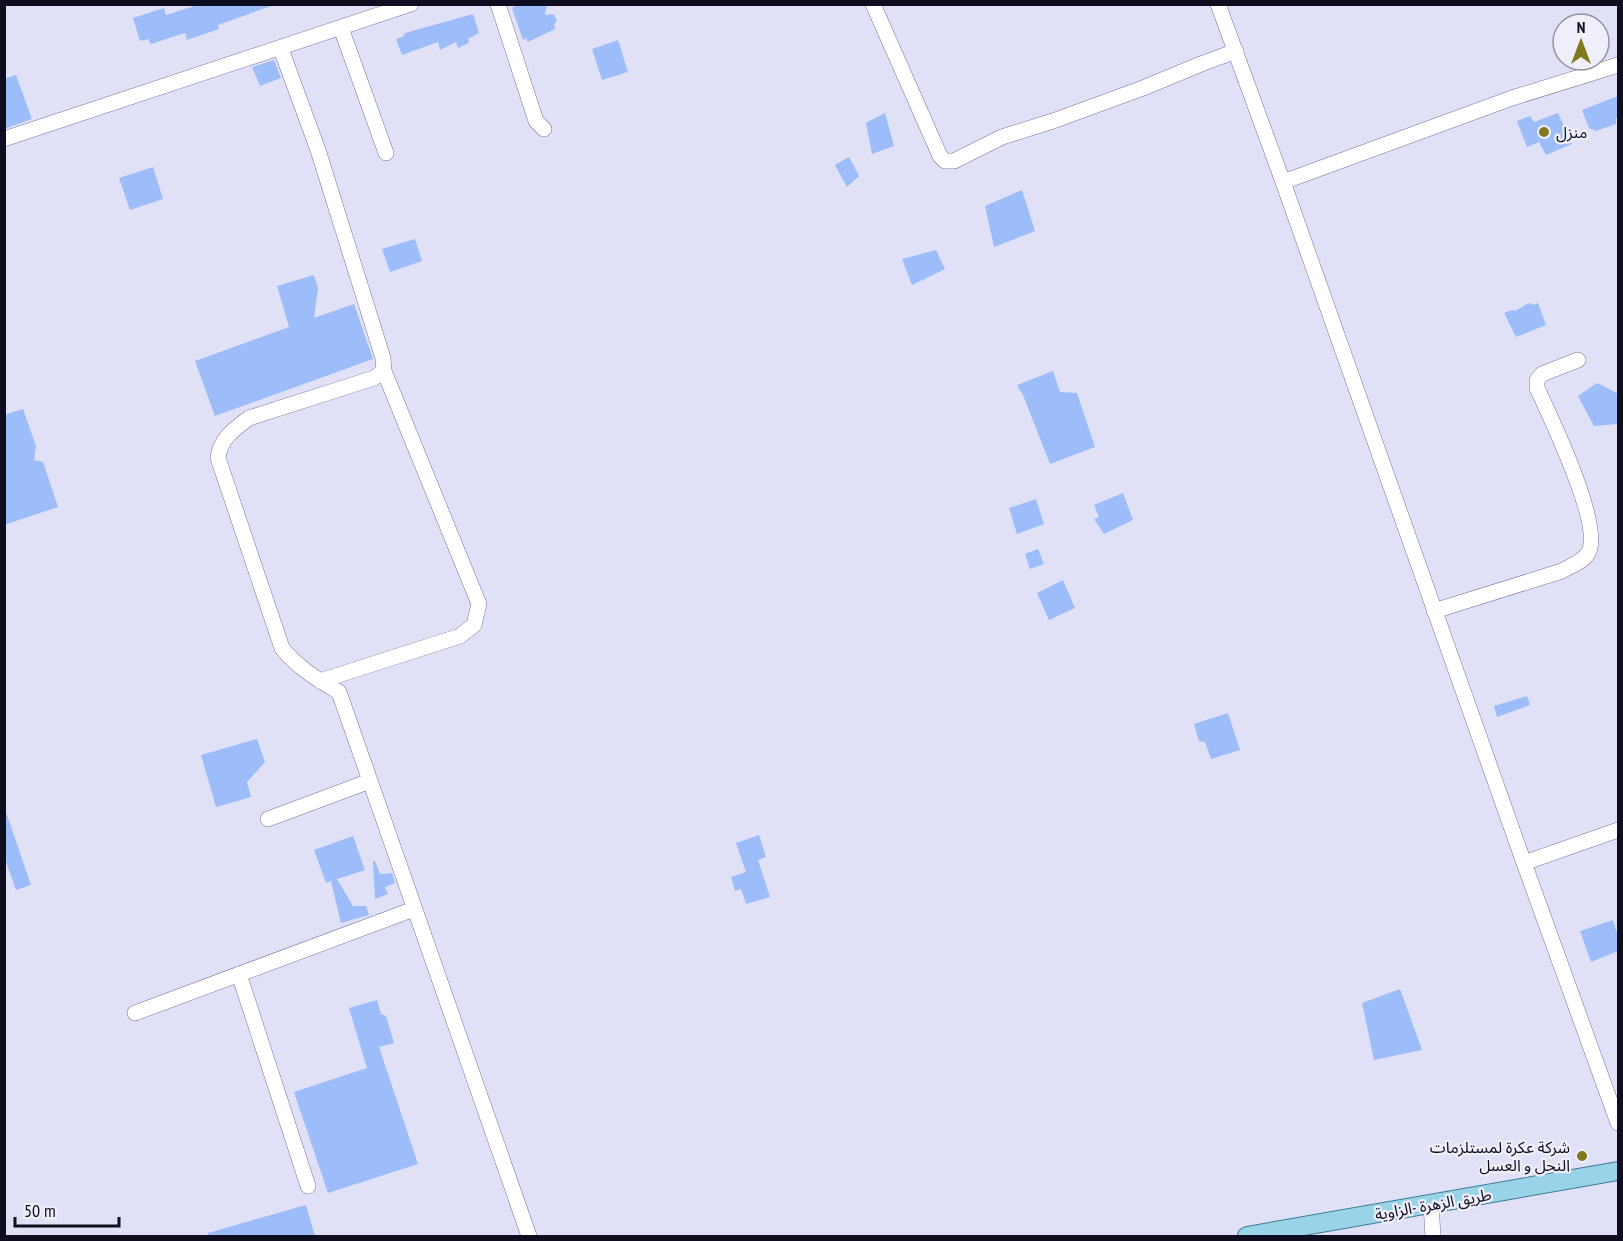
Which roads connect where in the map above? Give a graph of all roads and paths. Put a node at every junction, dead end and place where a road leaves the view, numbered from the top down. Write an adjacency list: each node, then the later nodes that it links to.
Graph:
1 (411, 4): 5 (street)
2 (498, 4): 9 (street)
3 (873, 4): 7 (street)
4 (1218, 4): 7 (street)
5 (341, 28): 6 (street); 11 (street)
6 (281, 49): 10 (street); 14 (street)
7 (1236, 51): 12 (street)
8 (1618, 65): 12 (street)
9 (544, 129)
10 (4, 139)
11 (386, 153)
12 (1283, 182): 15 (street)
13 (1578, 360): 15 (street)
14 (384, 371): 16 (street); 16 (street)
15 (1434, 611): 20 (street)
16 (320, 681): 17 (street)
17 (370, 781): 18 (street); 21 (street)
18 (268, 819)
19 (1618, 830): 20 (street)
20 (1524, 863): 24 (street)
21 (414, 909): 22 (street); 28 (street)
22 (239, 974): 23 (street); 26 (street)
23 (135, 1013)
24 (1618, 1123)
25 (1618, 1171): 27 (main road, طريق الزهرة -الزاوية)
26 (308, 1186)
27 (1431, 1204): 29 (main road, طريق الزهرة -الزاوية); 30 (street)
28 (529, 1236)
29 (1247, 1236)
30 (1433, 1236)

